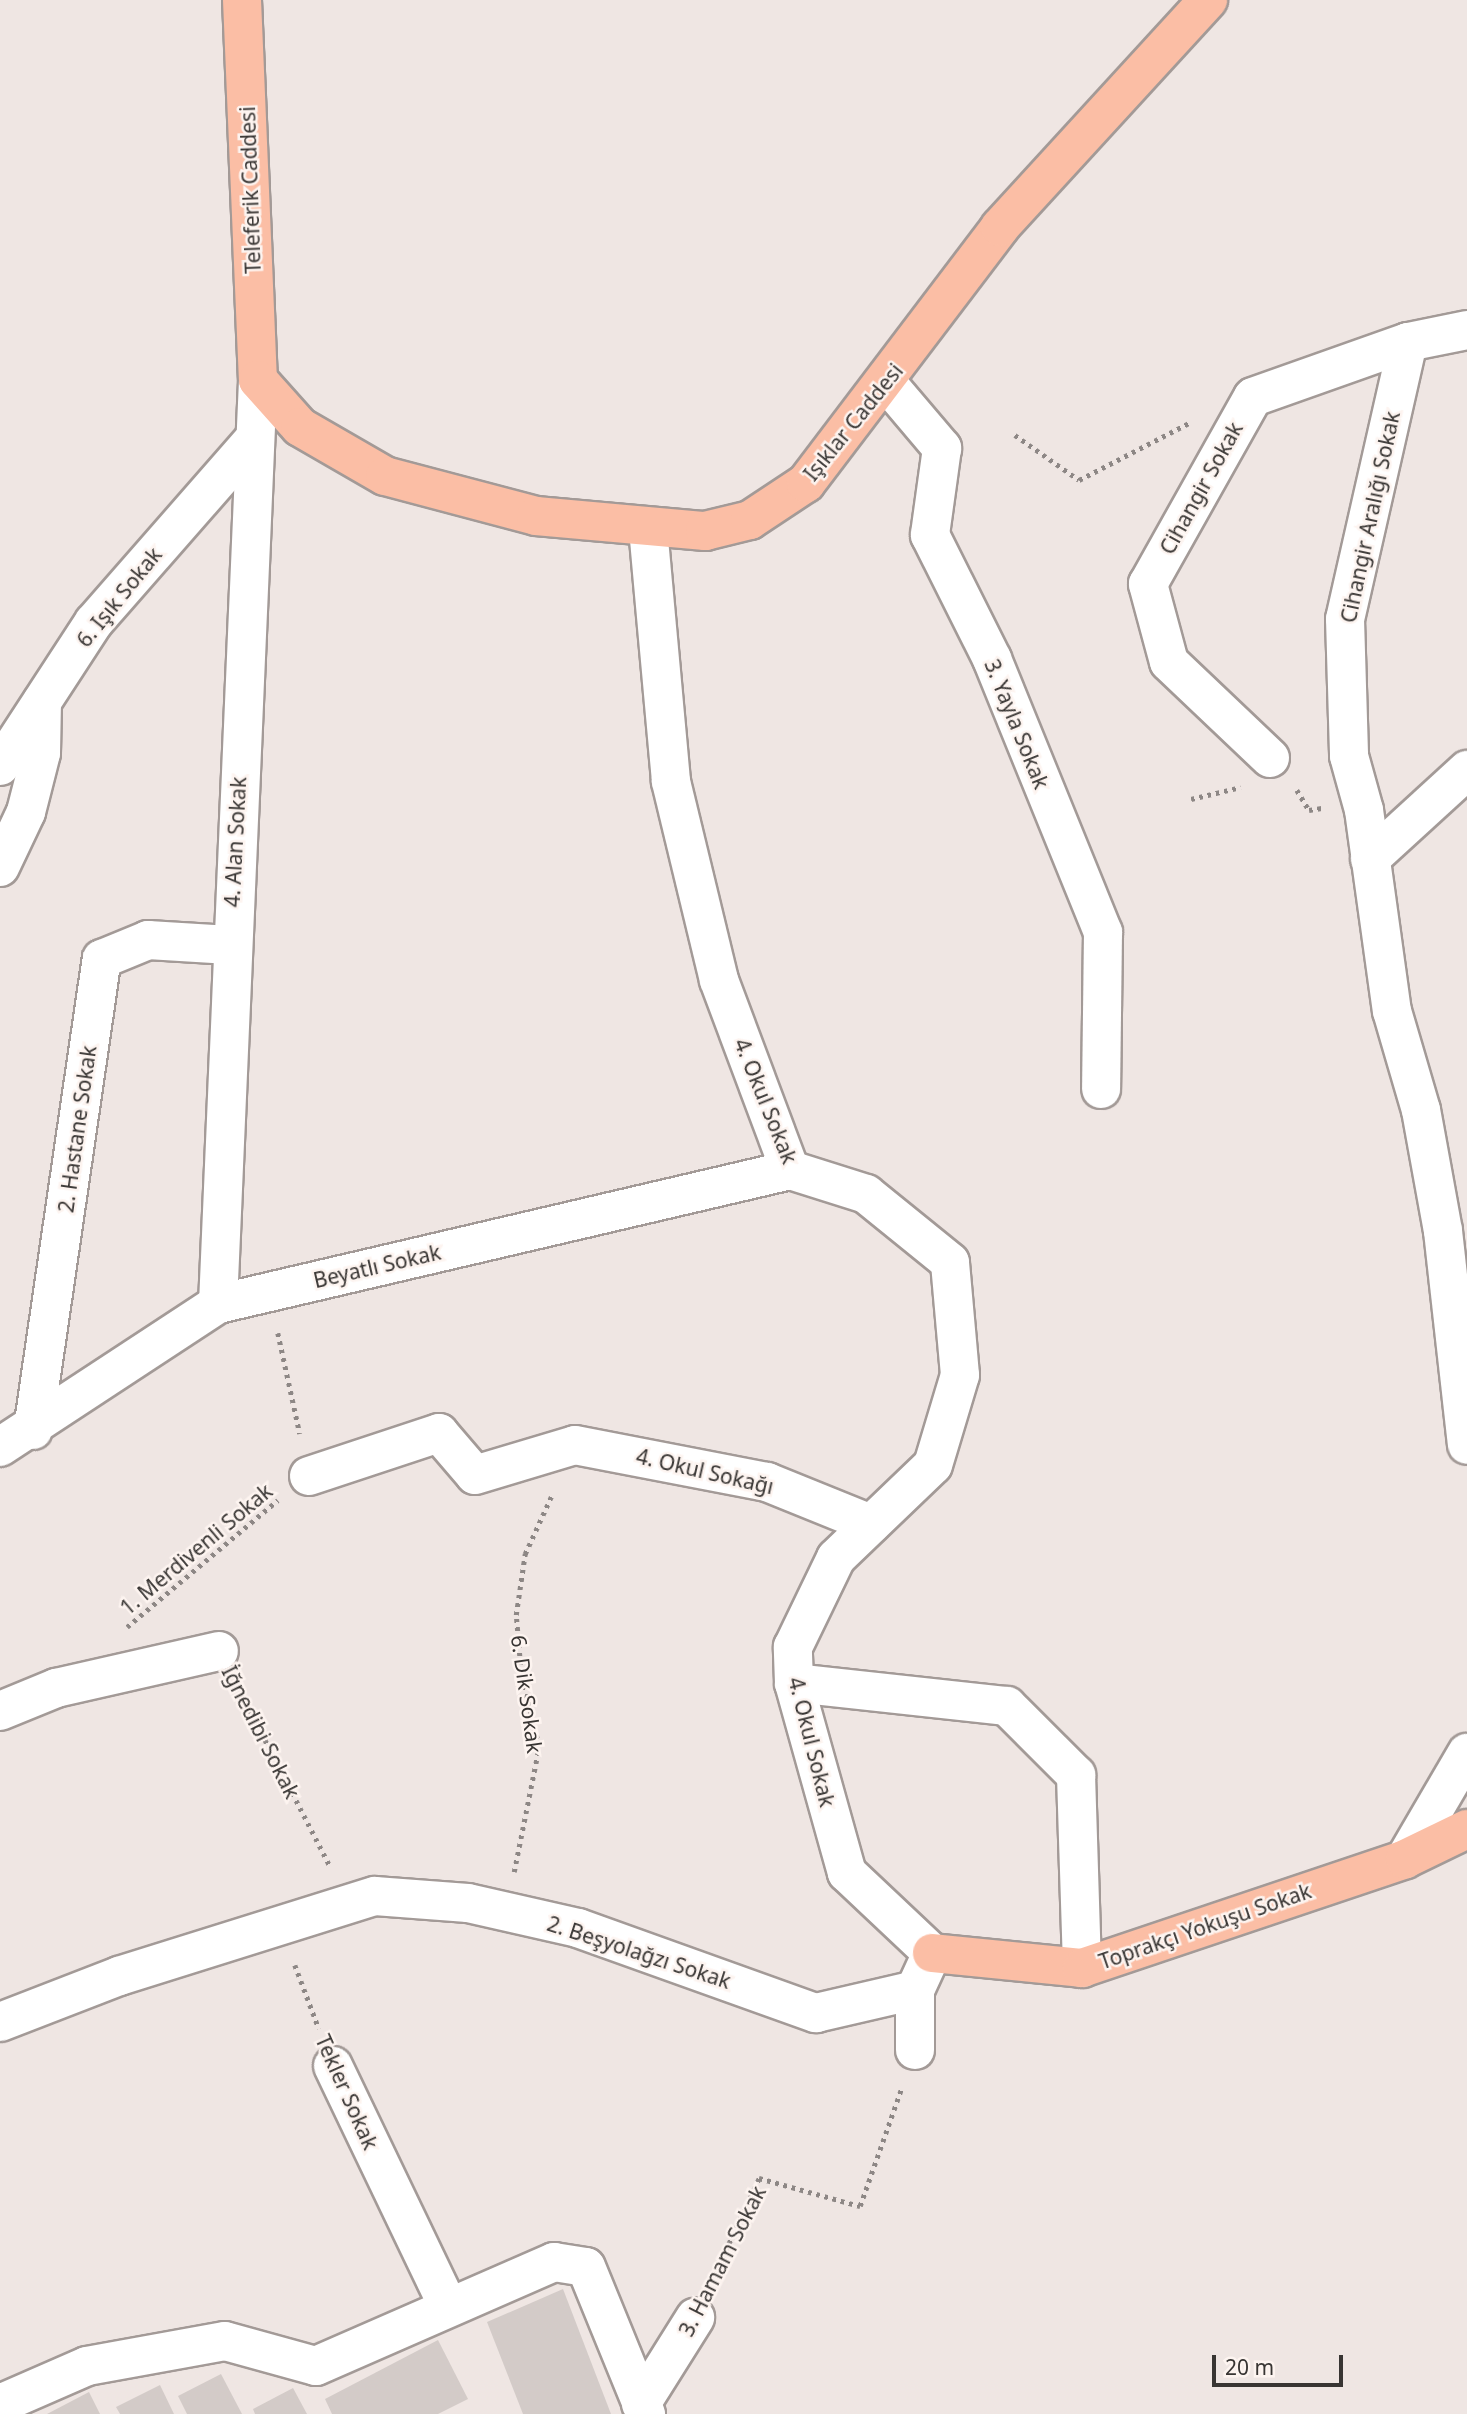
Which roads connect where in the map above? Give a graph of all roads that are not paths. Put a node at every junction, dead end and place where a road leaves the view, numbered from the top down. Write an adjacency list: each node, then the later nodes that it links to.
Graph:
1 (242, 0): 5 (main road, Teleferik Caddesi)
2 (1208, 0): 6 (main road, Işıklar Caddesi)
3 (1467, 330): 4 (street, Cihangir Sokak)
4 (1408, 342): 10 (street, Cihangir Sokak); 13 (street, Cihangir Aralığı Sokak)
5 (258, 380): 7 (street, 4. Alan Sokak); 8 (main road, Işıklar Caddesi)
6 (886, 382): 8 (main road, Işıklar Caddesi); 16 (street, 3. Yayla Sokak)
7 (254, 439): 9 (street, 6. Işık Sokak); 15 (street, 4. Alan Sokak)
8 (648, 530): 17 (street, 4. Okul Sokak)
9 (42, 702): 11 (street, 6. Işık Sokak); 14 (street)
10 (1270, 758)
11 (0, 766)
12 (1467, 770): 13 (street)
13 (1370, 859): 20 (street, Cihangir Aralığı Sokak)
14 (0, 867)
15 (230, 944): 18 (street, 4. Alan Sokak); 19 (street, 2. Hastane Sokak)
16 (1101, 1089)
17 (790, 1170): 18 (street, Beyatlı Sokak); 22 (street, 4. Okul Sokak)
18 (218, 1304): 19 (street, Beyatlı Sokak)
19 (17, 1438)
20 (1467, 1444)
21 (309, 1476): 22 (street, 4. Okul Sokağı)
22 (871, 1524): 24 (street, 4. Okul Sokak)
23 (219, 1651): 25 (street, İğnedibi Sokak)
24 (794, 1683): 29 (street, 4. Okul Sokak); 30 (street)
25 (0, 1711)
26 (1467, 1753): 28 (street)
27 (1467, 1829): 28 (main road, Toprakçı Yokuşu Sokak)
28 (1405, 1858): 30 (main road, Toprakçı Yokuşu Sokak)
29 (932, 1953): 30 (main road, Toprakçı Yokuşu Sokak); 31 (street)
30 (1082, 1968)
31 (915, 1990): 32 (street, 2. Beşyolağzı Sokak); 33 (street)
32 (0, 2022)
33 (915, 2050)
34 (333, 2066): 35 (street, Tekler Sokak)
35 (448, 2306): 37 (street); 38 (street)
36 (695, 2318): 38 (street, 3. Hamam Sokak)
37 (0, 2404)
38 (643, 2409)

